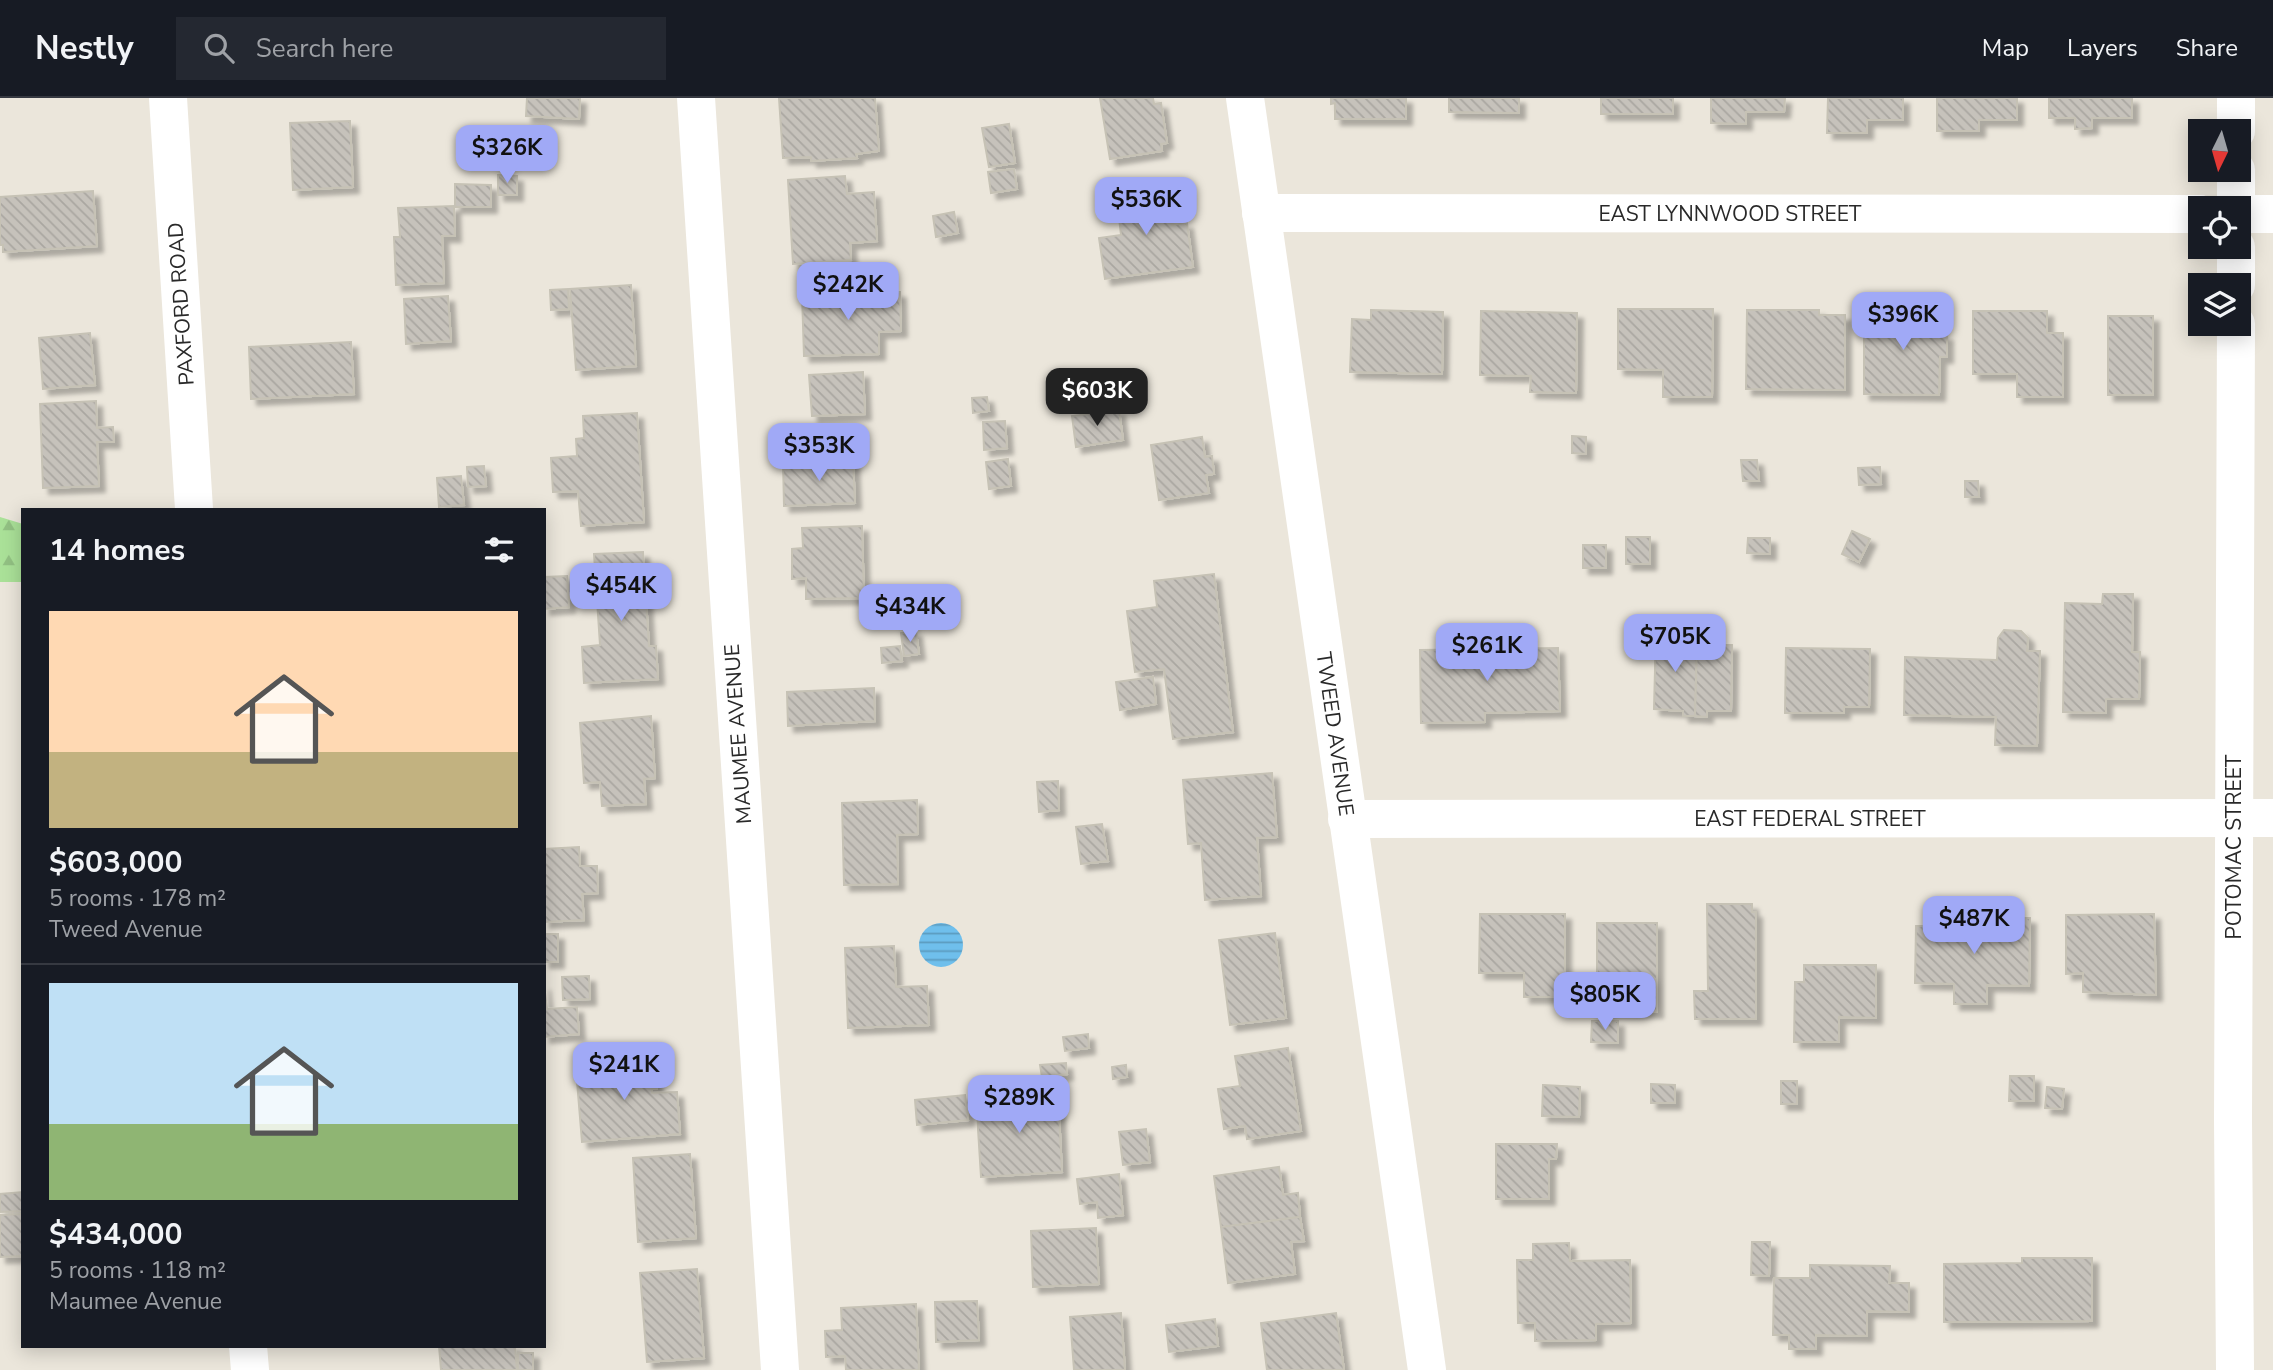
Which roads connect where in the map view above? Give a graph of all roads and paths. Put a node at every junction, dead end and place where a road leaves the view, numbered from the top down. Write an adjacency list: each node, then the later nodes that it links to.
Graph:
1 (168, 98): 11 (street, PAXFORD ROAD)
2 (696, 98): 17 (street, MAUMEE AVENUE)
3 (1245, 98): 6 (street, TWEED AVENUE)
4 (2236, 98): 5 (street)
5 (2236, 119)
6 (1261, 213): 7 (street, EAST LYNNWOOD STREET); 14 (street, TWEED AVENUE)
7 (2188, 214)
8 (2251, 214): 9 (street)
9 (2273, 214)
10 (2236, 336): 12 (street, POTOMAC STREET)
11 (194, 508)
12 (2234, 818): 13 (street, EAST FEDERAL STREET); 14 (street, EAST FEDERAL STREET); 19 (street, POTOMAC STREET)
13 (2273, 818)
14 (1347, 819): 18 (street, TWEED AVENUE)
15 (248, 1348): 16 (street)
16 (250, 1370)
17 (780, 1370)
18 (1427, 1370)
19 (2235, 1370)

